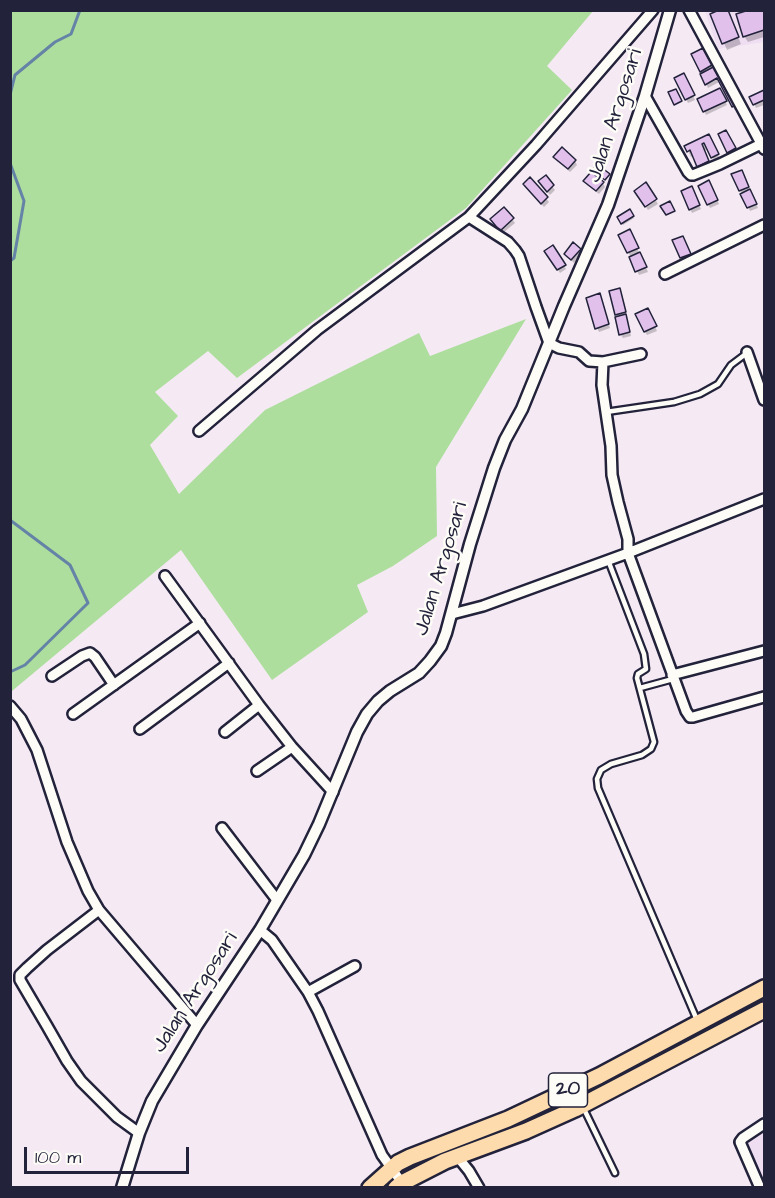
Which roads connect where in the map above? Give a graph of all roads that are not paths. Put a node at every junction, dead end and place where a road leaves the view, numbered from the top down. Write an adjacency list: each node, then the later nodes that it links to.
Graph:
1 (653, 10): 6 (street)
2 (670, 10): 4 (street, Jalan Argosari)
3 (689, 10): 5 (street)
4 (645, 96): 5 (street); 9 (street, Jalan Argosari)
5 (763, 147)
6 (469, 217): 9 (street); 15 (street)
7 (765, 225): 8 (street)
8 (665, 273)
9 (549, 344): 12 (street); 20 (street, Jalan Argosari)
10 (747, 352): 13 (street); 14 (lane)
11 (641, 354): 12 (street)
12 (603, 362): 14 (street)
13 (765, 400)
14 (606, 412): 17 (street)
15 (199, 431)
16 (765, 499): 17 (street)
17 (628, 552): 18 (street); 25 (street)
18 (608, 560): 20 (street); 27 (lane)
19 (165, 576): 21 (street)
20 (452, 614): 36 (street, Jalan Argosari)
21 (200, 623): 23 (street); 26 (street)
22 (765, 651): 25 (street)
23 (229, 663): 29 (street); 32 (street)
24 (52, 676): 26 (street)
25 (673, 677): 27 (lane); 28 (street)
26 (114, 685): 31 (street)
27 (640, 688): 45 (lane)
28 (765, 696)
29 (259, 705): 33 (street); 34 (street)
30 (10, 706): 39 (street)
31 (73, 714)
32 (140, 729)
33 (225, 732)
34 (292, 747): 35 (street); 36 (street)
35 (257, 771)
36 (333, 792): 38 (street, Jalan Argosari)
37 (222, 828): 38 (street)
38 (277, 900): 40 (street, Jalan Argosari)
39 (99, 910): 46 (street); 49 (street)
40 (260, 930): 43 (street); 46 (street, Jalan Argosari)
41 (355, 966): 43 (street)
42 (765, 988): 45 (highway, 20)
43 (308, 992): 52 (street)
44 (765, 1010): 47 (highway, 20)
45 (699, 1023): 50 (highway, 20)
46 (197, 1025): 49 (street, Jalan Argosari)
47 (582, 1105): 51 (highway, 20); 53 (lane)
48 (765, 1124): 58 (street)
49 (139, 1133): 55 (street, Jalan Argosari)
50 (446, 1142): 51 (street); 52 (highway, 20)
51 (458, 1156): 54 (highway, 20); 57 (street)
52 (391, 1169): 54 (street); 56 (highway, 20)
53 (615, 1173)
54 (404, 1184)
55 (122, 1188)
56 (370, 1188)
57 (478, 1188)
58 (759, 1188)

